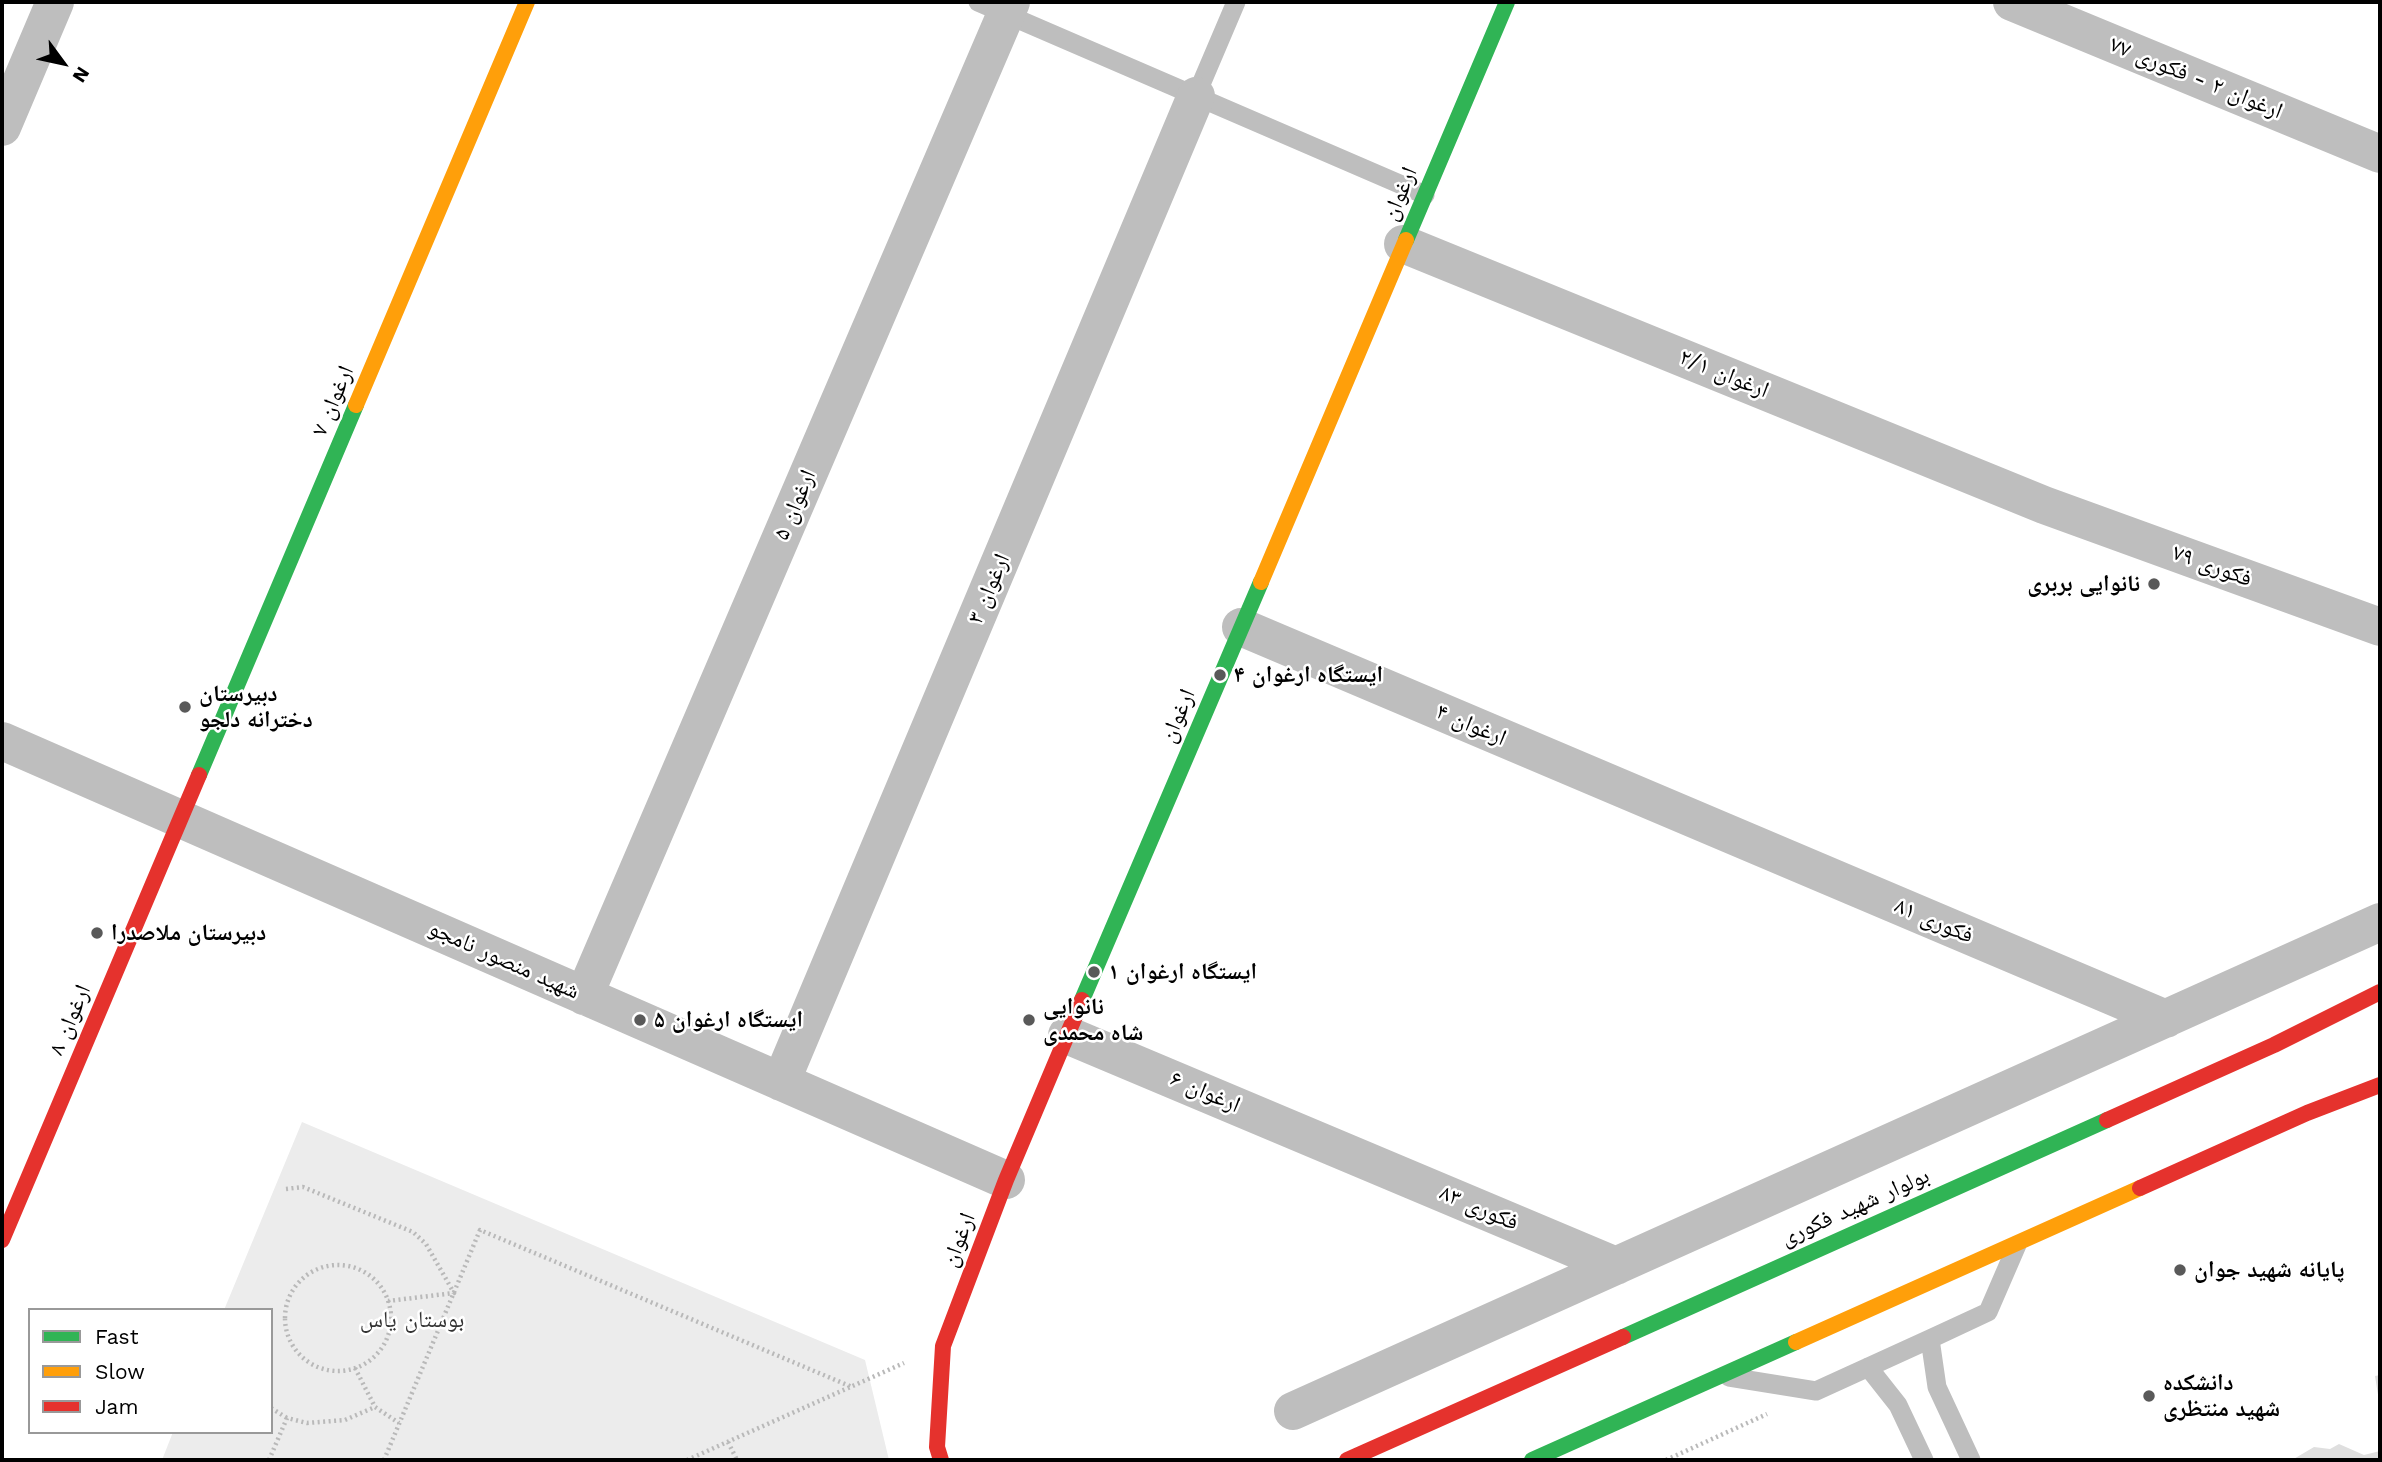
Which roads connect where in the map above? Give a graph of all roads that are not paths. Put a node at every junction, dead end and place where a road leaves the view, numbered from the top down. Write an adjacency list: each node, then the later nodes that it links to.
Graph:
1 (55, 2): 8 (street)
2 (527, 2): 16 (street, ارغوان ۷)
3 (1236, 2): 7 (lane)
4 (1507, 2): 10 (street, ارغوان)
5 (2012, 2): 9 (street, ارغوان ۲ - فکوری ۷۷)
6 (998, 6): 7 (lane); 20 (street, ارغوان ۵)
7 (1196, 96): 10 (lane); 23 (street, ارغوان ۳)
8 (2, 127)
9 (2380, 154)
10 (1425, 195): 11 (street, ارغوان)
11 (1403, 244): 12 (street, ارغوان ۲/۱); 13 (street, ارغوان)
12 (2044, 505): 14 (street, فکوری ۷۹)
13 (1241, 627): 17 (street, ارغوان ۴); 22 (street, ارغوان)
14 (2380, 627)
15 (2, 741): 16 (street, شهید منصور نامجو)
16 (180, 819): 20 (street, شهید منصور نامجو); 27 (street, ارغوان ۸)
17 (1702, 823): 21 (street, فکوری ۸۱)
18 (2380, 922): 21 (street)
19 (2380, 992): 36 (street, بولوار شهید فکوری)
20 (584, 996): 23 (street, شهید منصور نامجو)
21 (2166, 1018): 29 (street)
22 (1067, 1034): 25 (street, ارغوان ۶); 26 (street, ارغوان)
23 (781, 1082): 26 (street, شهید منصور نامجو)
24 (2380, 1085): 28 (street)
25 (1342, 1150): 29 (street, فکوری ۸۳)
26 (1006, 1180): 35 (street, ارغوان)
27 (2, 1240)
28 (2018, 1242): 30 (lane); 32 (street)
29 (1616, 1266): 33 (street)
30 (1930, 1339): 31 (lane); 34 (lane)
31 (1868, 1367): 32 (lane); 38 (lane)
32 (1721, 1376): 37 (street)
33 (1293, 1411)
34 (1967, 1459)
35 (941, 1460)
36 (1347, 1460)
37 (1532, 1460)
38 (1924, 1460)

